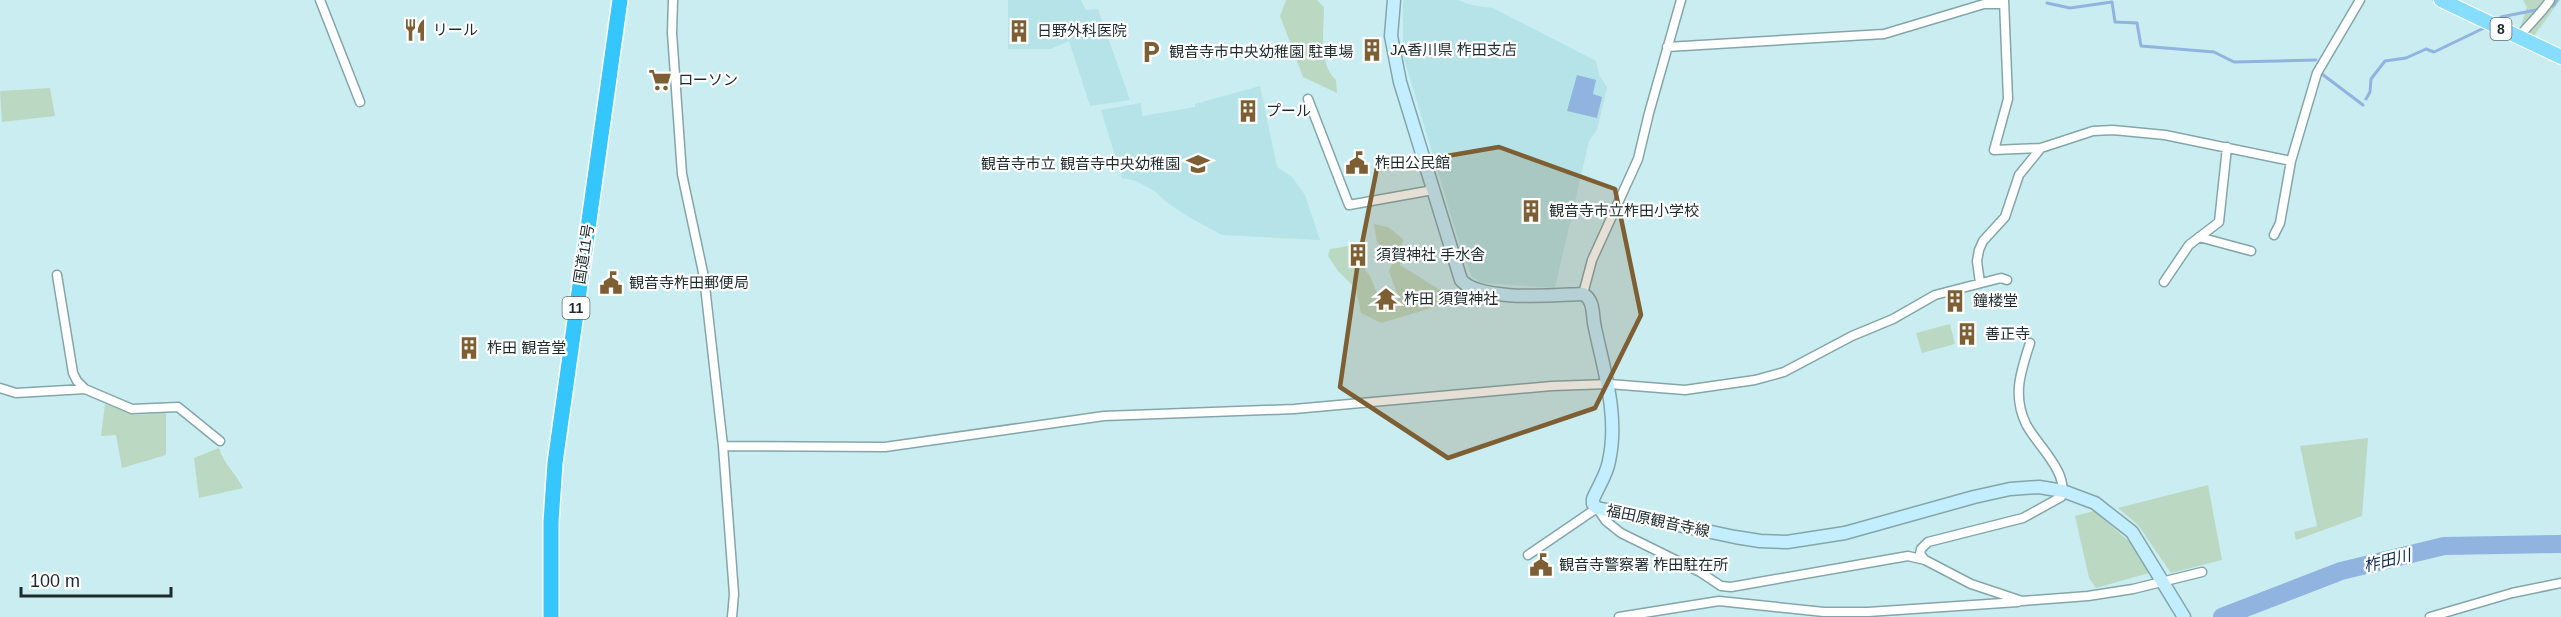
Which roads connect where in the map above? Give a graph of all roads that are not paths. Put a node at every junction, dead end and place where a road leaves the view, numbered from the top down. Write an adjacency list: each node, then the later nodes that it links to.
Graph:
1 (320, 0): 14 (street)
2 (620, 0): 43 (highway, 国道11号 / 11)
3 (673, 0): 32 (street)
4 (1394, 0): 18 (main road)
5 (1681, 0): 11 (street)
6 (2360, 0): 17 (street)
7 (2441, 0): 10 (main road, 8)
8 (2550, 0): 10 (street)
9 (2004, 2): 11 (street); 16 (street)
10 (2519, 38): 12 (main road, 8)
11 (1667, 47): 26 (street)
12 (2561, 57)
13 (1308, 99): 18 (street)
14 (360, 102)
15 (2227, 147): 16 (street); 17 (street); 20 (street)
16 (2041, 148): 25 (street)
17 (2291, 160): 19 (street)
18 (1433, 190): 26 (main road)
19 (2274, 235)
20 (2199, 237): 21 (street); 24 (street)
21 (2252, 251)
22 (57, 275): 30 (street)
23 (2007, 280): 25 (street)
24 (2164, 282)
25 (1980, 283): 28 (street)
26 (1583, 294): 28 (main road, 福田原観音寺線)
27 (2030, 343): 33 (street)
28 (1609, 384): 32 (street); 34 (main road, 福田原観音寺線)
29 (0, 388): 30 (street)
30 (85, 389): 31 (street)
31 (220, 441)
32 (723, 446): 44 (street)
33 (2063, 491): 34 (main road, 福田原観音寺線); 36 (street); 38 (main road, 福田原観音寺線)
34 (1597, 508): 35 (street); 40 (street)
35 (1528, 555)
36 (1925, 560): 40 (street); 42 (street)
37 (2202, 572): 38 (street)
38 (2164, 580): 42 (street); 46 (main road, 福田原観音寺線)
39 (2561, 583): 47 (street)
40 (1721, 585): 41 (street)
41 (1719, 601): 42 (street); 45 (street)
42 (2022, 602)
43 (551, 617)
44 (732, 617)
45 (1619, 617)
46 (2184, 617)
47 (2430, 617)

